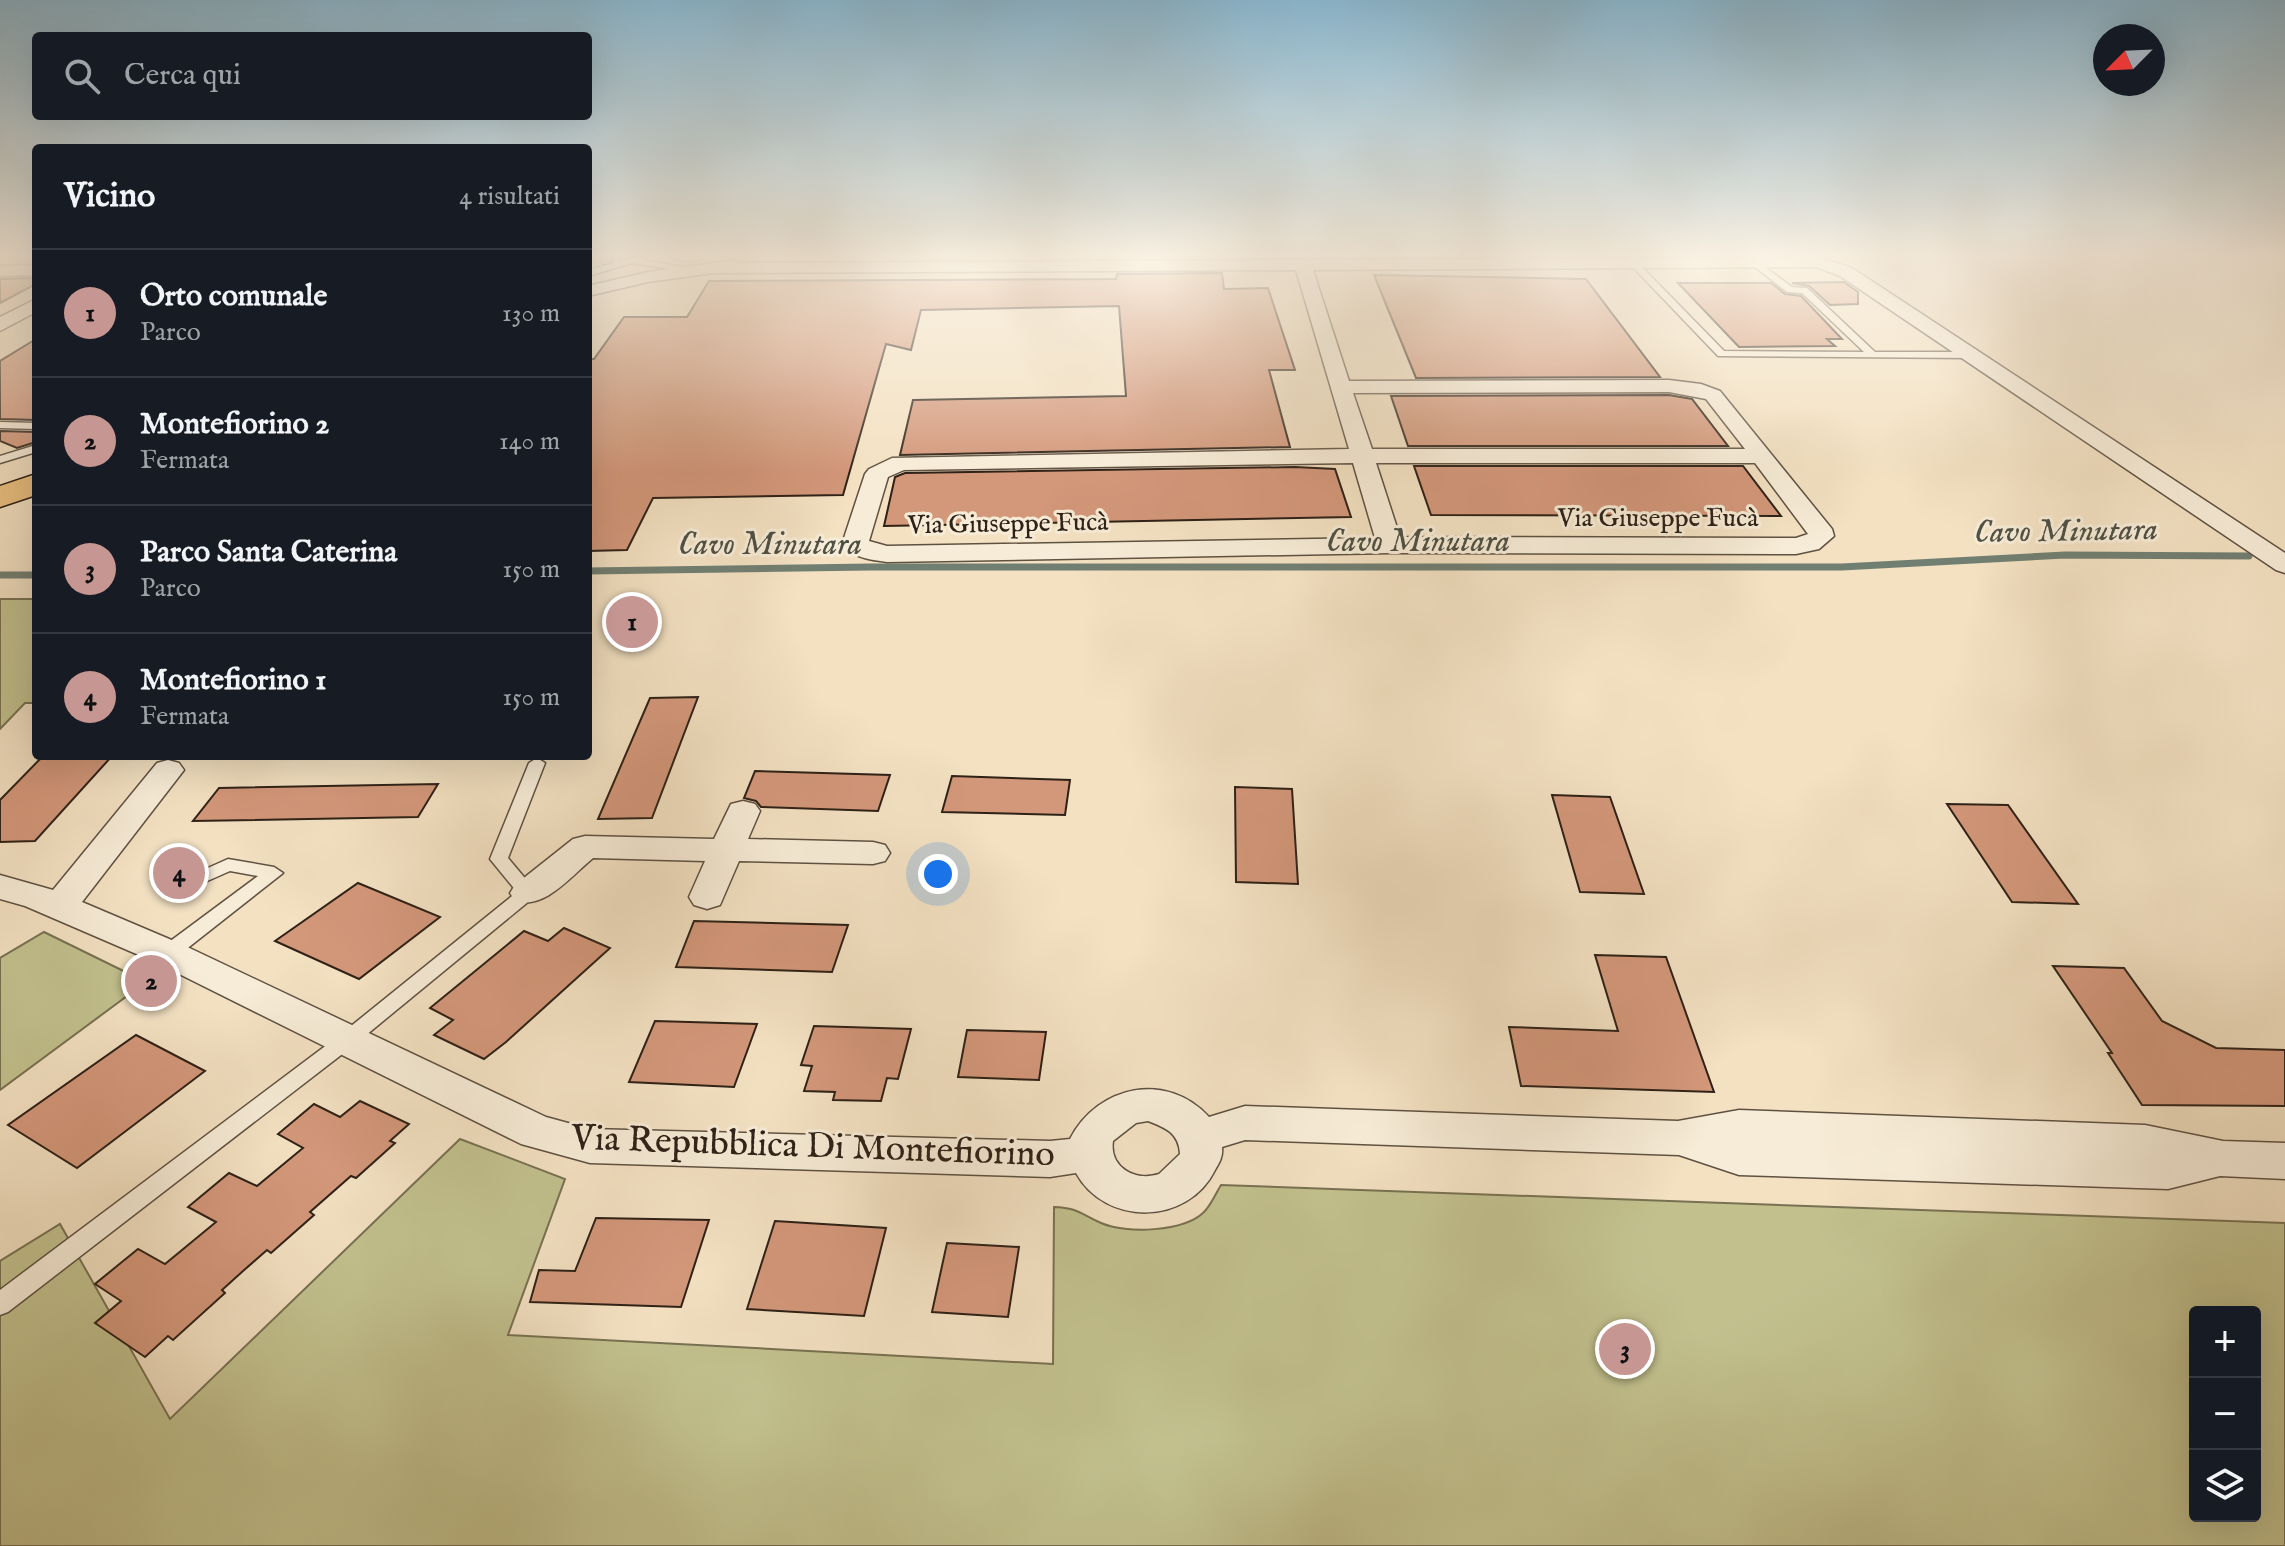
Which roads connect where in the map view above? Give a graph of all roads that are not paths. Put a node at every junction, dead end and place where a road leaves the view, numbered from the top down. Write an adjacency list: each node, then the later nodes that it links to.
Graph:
1 (1323, 329): 7 (street)
2 (1697, 329): 5 (lane)
3 (1846, 329): 5 (lane)
4 (1931, 329): 6 (street)
5 (1873, 355): 6 (lane)
6 (1970, 355): 19 (street)
7 (1341, 387): 11 (street); 12 (street, Via Giuseppe Fucà)
8 (0, 425): 9 (lane)
9 (32, 426)
10 (32, 451): 13 (lane)
11 (1363, 456): 12 (street, Via Giuseppe Fucà); 18 (street); 18 (street, Via Giuseppe Fucà)
12 (1761, 456): 18 (street, Via Giuseppe Fucà)
13 (10, 466)
14 (32, 485): 15 (highway)
15 (0, 497)
16 (32, 511): 17 (highway)
17 (0, 521)
18 (1390, 545)
19 (2285, 565)
20 (537, 763): 27 (lane)
21 (168, 770): 29 (street)
22 (743, 811): 23 (street)
23 (727, 850): 24 (street); 27 (street); 28 (street)
24 (873, 853)
25 (187, 884): 30 (lane)
26 (0, 887): 29 (street, Via Repubblica Di Montefiorino)
27 (528, 893): 31 (lane)
28 (707, 897)
29 (59, 906): 30 (street, Via Repubblica Di Montefiorino)
30 (168, 953): 31 (street, Via Repubblica Di Montefiorino)
31 (347, 1040): 33 (street, Via Repubblica Di Montefiorino); 35 (lane)
32 (1200, 1137): 33 (street); 33 (street); 34 (street)
33 (1091, 1154)
34 (2285, 1161)
35 (0, 1304)

